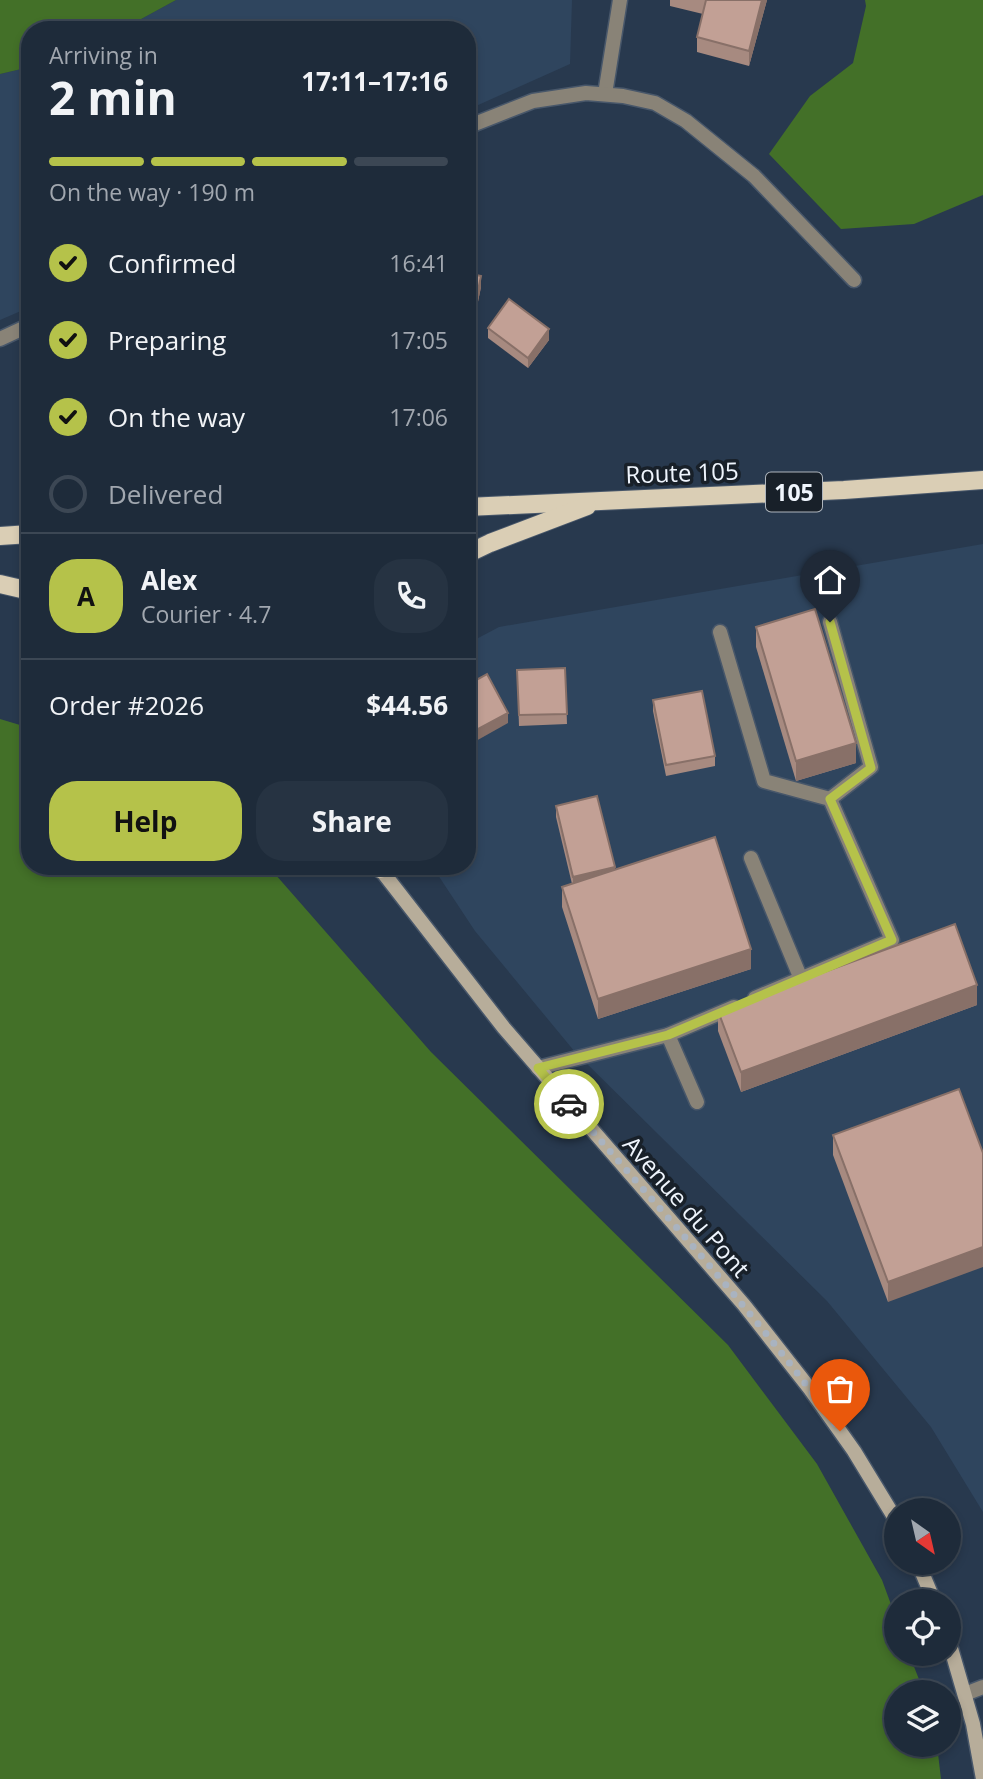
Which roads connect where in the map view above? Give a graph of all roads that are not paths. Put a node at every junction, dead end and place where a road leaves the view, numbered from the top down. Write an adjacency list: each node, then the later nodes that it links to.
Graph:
1 (620, 0): 2 (street)
2 (605, 94): 3 (street); 4 (street)
3 (476, 123)
4 (854, 280)
5 (21, 329): 6 (street)
6 (0, 339)
7 (983, 480): 8 (main road, Route 105 / 105)
8 (605, 499): 9 (main road, Route 105 / 105); 12 (main road)
9 (476, 506)
10 (21, 535): 11 (main road)
11 (0, 536)
12 (476, 549)
13 (0, 584): 14 (main road)
14 (21, 589)
15 (830, 622): 17 (street)
16 (720, 632): 17 (street)
17 (830, 799): 20 (street)
18 (751, 858): 20 (street)
19 (385, 875): 22 (main road, Avenue du Pont)
20 (801, 979): 21 (street)
21 (668, 1035): 22 (street); 23 (street)
22 (538, 1068): 24 (main road, Avenue du Pont)
23 (696, 1102)
24 (884, 1500)
25 (956, 1666): 27 (main road)
26 (983, 1687): 27 (street)
27 (965, 1694): 28 (main road)
28 (983, 1779)

